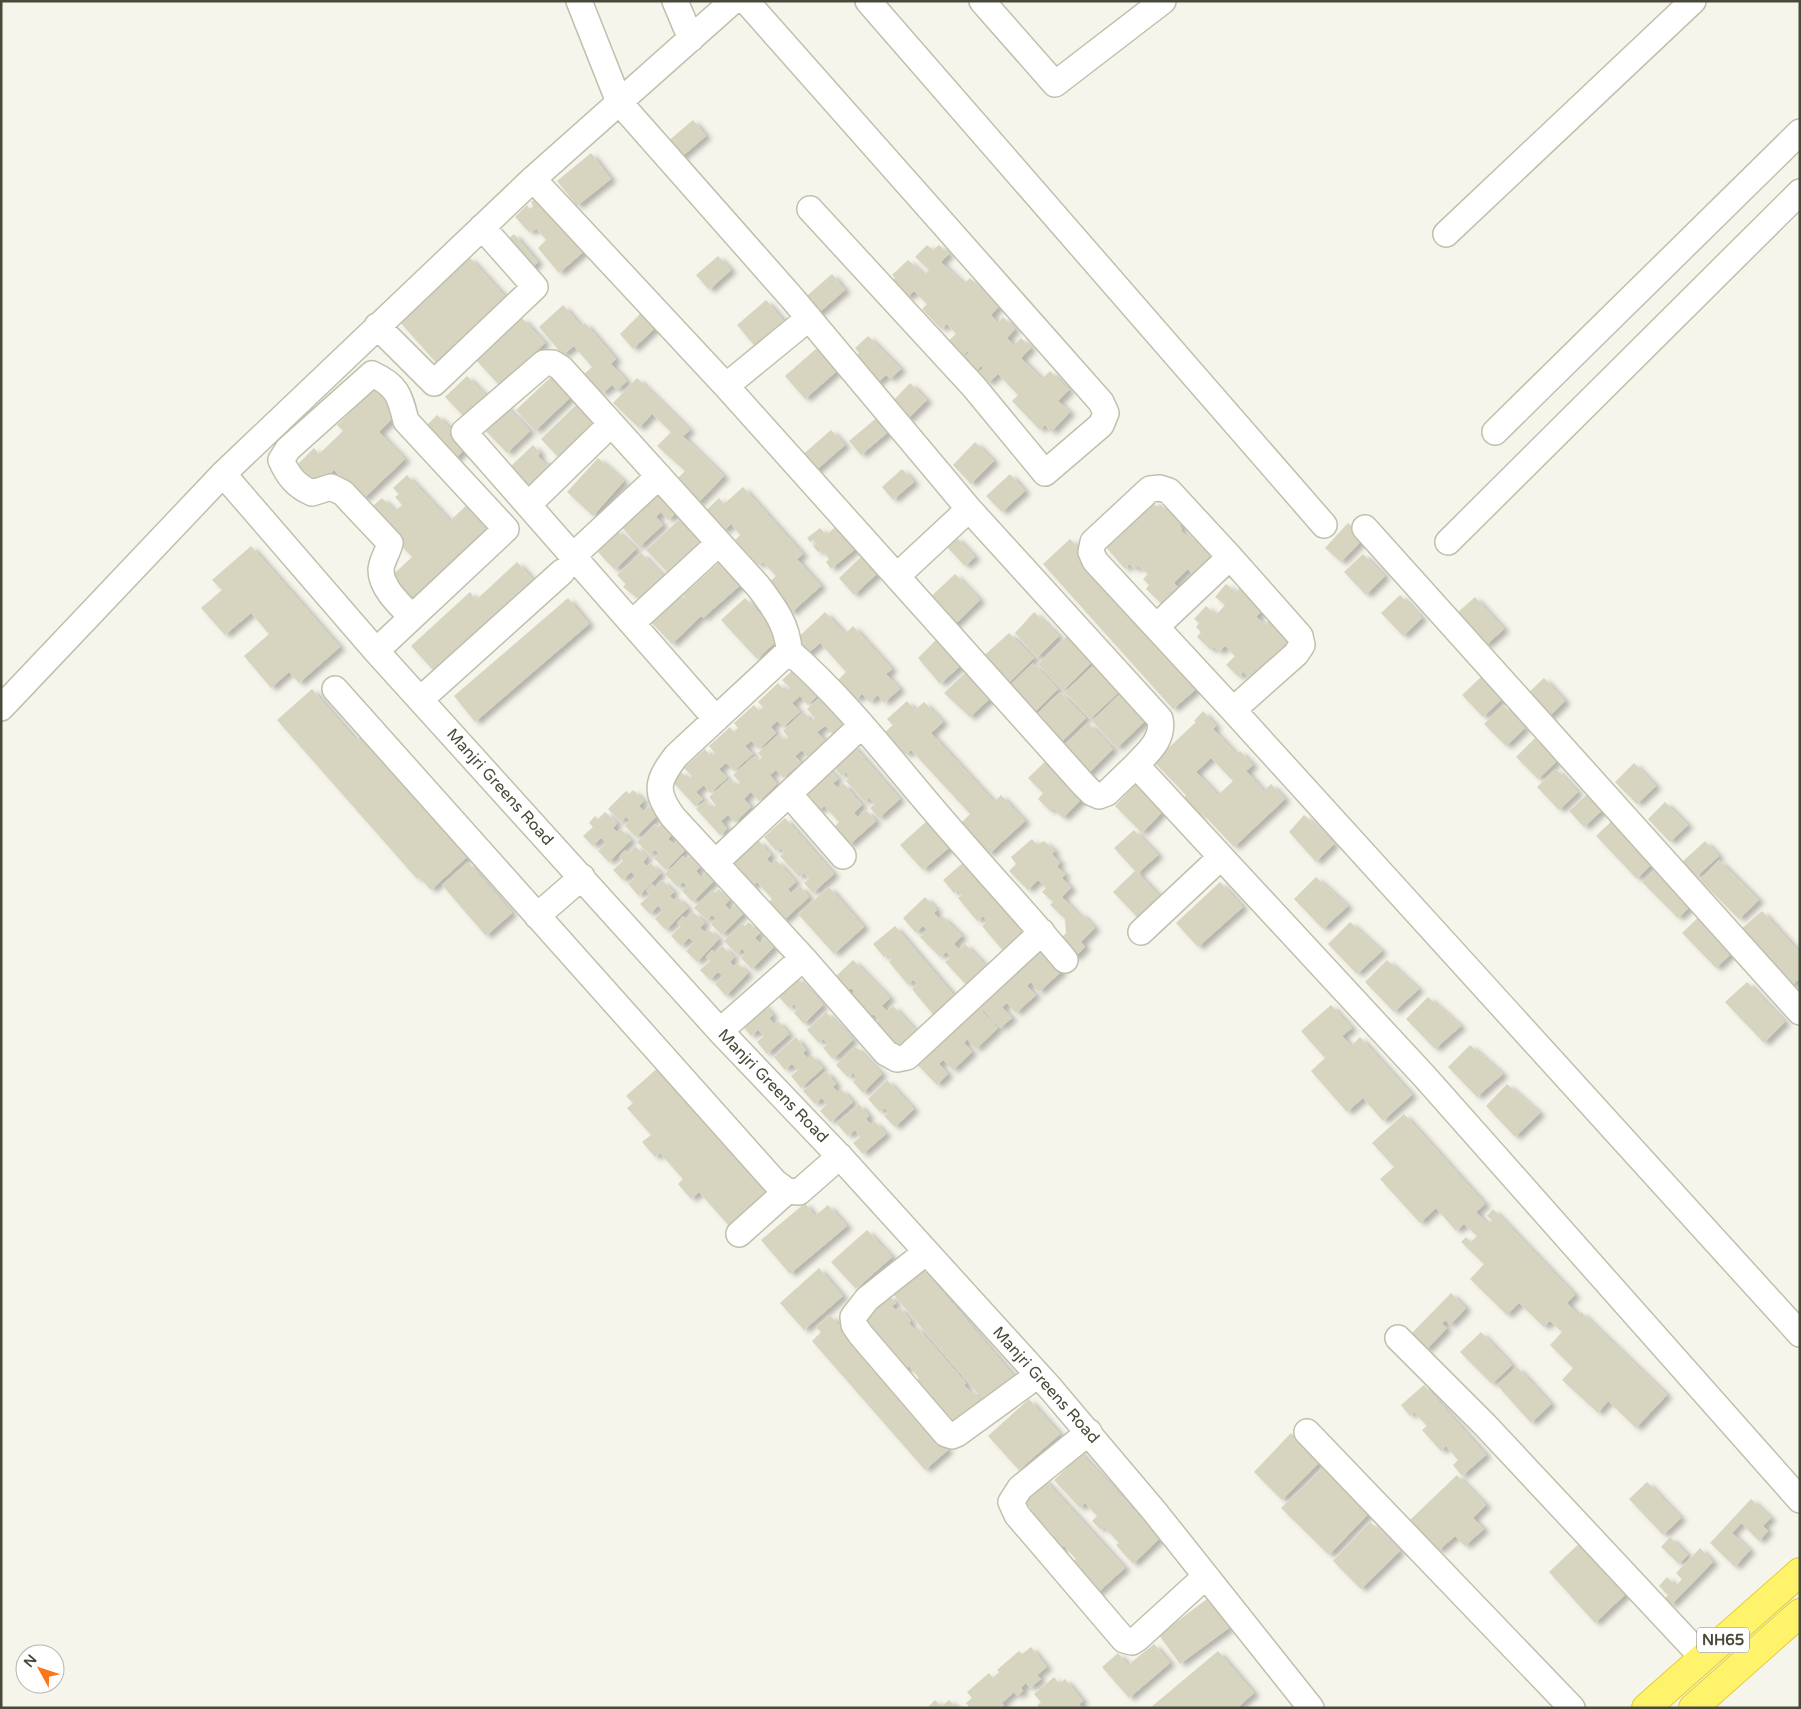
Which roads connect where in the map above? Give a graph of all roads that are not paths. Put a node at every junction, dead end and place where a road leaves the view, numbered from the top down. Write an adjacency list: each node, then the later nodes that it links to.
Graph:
1 (580, 1): 10 (street)
2 (675, 1): 9 (street)
3 (733, 1): 9 (street)
4 (746, 1): 14 (street)
5 (868, 1): 26 (street)
6 (982, 1): 7 (street)
7 (1163, 1)
8 (1693, 1): 16 (street)
9 (691, 39): 10 (street)
10 (619, 102): 12 (street); 17 (street)
11 (1800, 132): 21 (street)
12 (533, 180): 15 (street); 19 (street)
13 (1800, 192): 28 (street)
14 (810, 208)
15 (482, 228): 18 (street); 18 (street)
16 (1446, 234)
17 (809, 318): 19 (street); 25 (street)
18 (378, 326): 22 (street)
19 (726, 386): 32 (street)
20 (611, 424): 23 (street); 24 (street); 24 (street)
21 (1495, 432)
22 (223, 474): 36 (street, Manjri Greens Road); 40 (street)
23 (658, 476): 29 (street); 31 (street)
24 (528, 505): 31 (street)
25 (969, 509): 32 (street); 44 (street)
26 (1324, 525)
27 (1365, 528): 55 (street)
28 (1448, 542)
29 (719, 543): 34 (street); 37 (street)
30 (1230, 557): 35 (street); 35 (street); 41 (street)
31 (567, 564): 34 (street); 39 (street)
32 (897, 576): 44 (street)
33 (412, 617): 33 (street); 36 (street)
34 (632, 623): 42 (street)
35 (1156, 626): 41 (street)
36 (376, 650): 39 (street, Manjri Greens Road)
37 (789, 651): 42 (street); 43 (street)
38 (334, 689): 50 (street)
39 (421, 700): 49 (street, Manjri Greens Road)
40 (1, 708)
41 (1233, 710): 61 (street)
42 (716, 719): 48 (street)
43 (862, 725): 45 (street); 51 (street)
44 (1136, 765): 47 (street)
45 (789, 794): 46 (street); 48 (street)
46 (843, 856)
47 (1221, 857): 52 (street); 66 (street)
48 (715, 863): 53 (street)
49 (582, 877): 50 (street); 56 (street, Manjri Greens Road)
50 (537, 916): 58 (street)
51 (1042, 932): 53 (street); 54 (street)
52 (1141, 932)
53 (803, 958): 56 (street)
54 (1065, 960)
55 (1800, 1012)
56 (720, 1031): 57 (street, Manjri Greens Road)
57 (840, 1156): 58 (street); 60 (street, Manjri Greens Road)
58 (787, 1191): 59 (street)
59 (739, 1234)
60 (925, 1253): 63 (street, Manjri Greens Road); 63 (street)
61 (1800, 1334)
62 (1398, 1338): 70 (street)
63 (1038, 1375): 64 (street, Manjri Greens Road)
64 (1089, 1432): 68 (street, Manjri Greens Road); 68 (street)
65 (1307, 1432): 72 (street)
66 (1800, 1500)
67 (1800, 1572): 70 (highway, NH65)
68 (1206, 1576): 71 (street, Manjri Greens Road)
69 (1800, 1613): 74 (highway, NH65)
70 (1703, 1658): 73 (highway, NH65)
71 (1311, 1708)
72 (1572, 1708)
73 (1646, 1708)
74 (1693, 1708)

